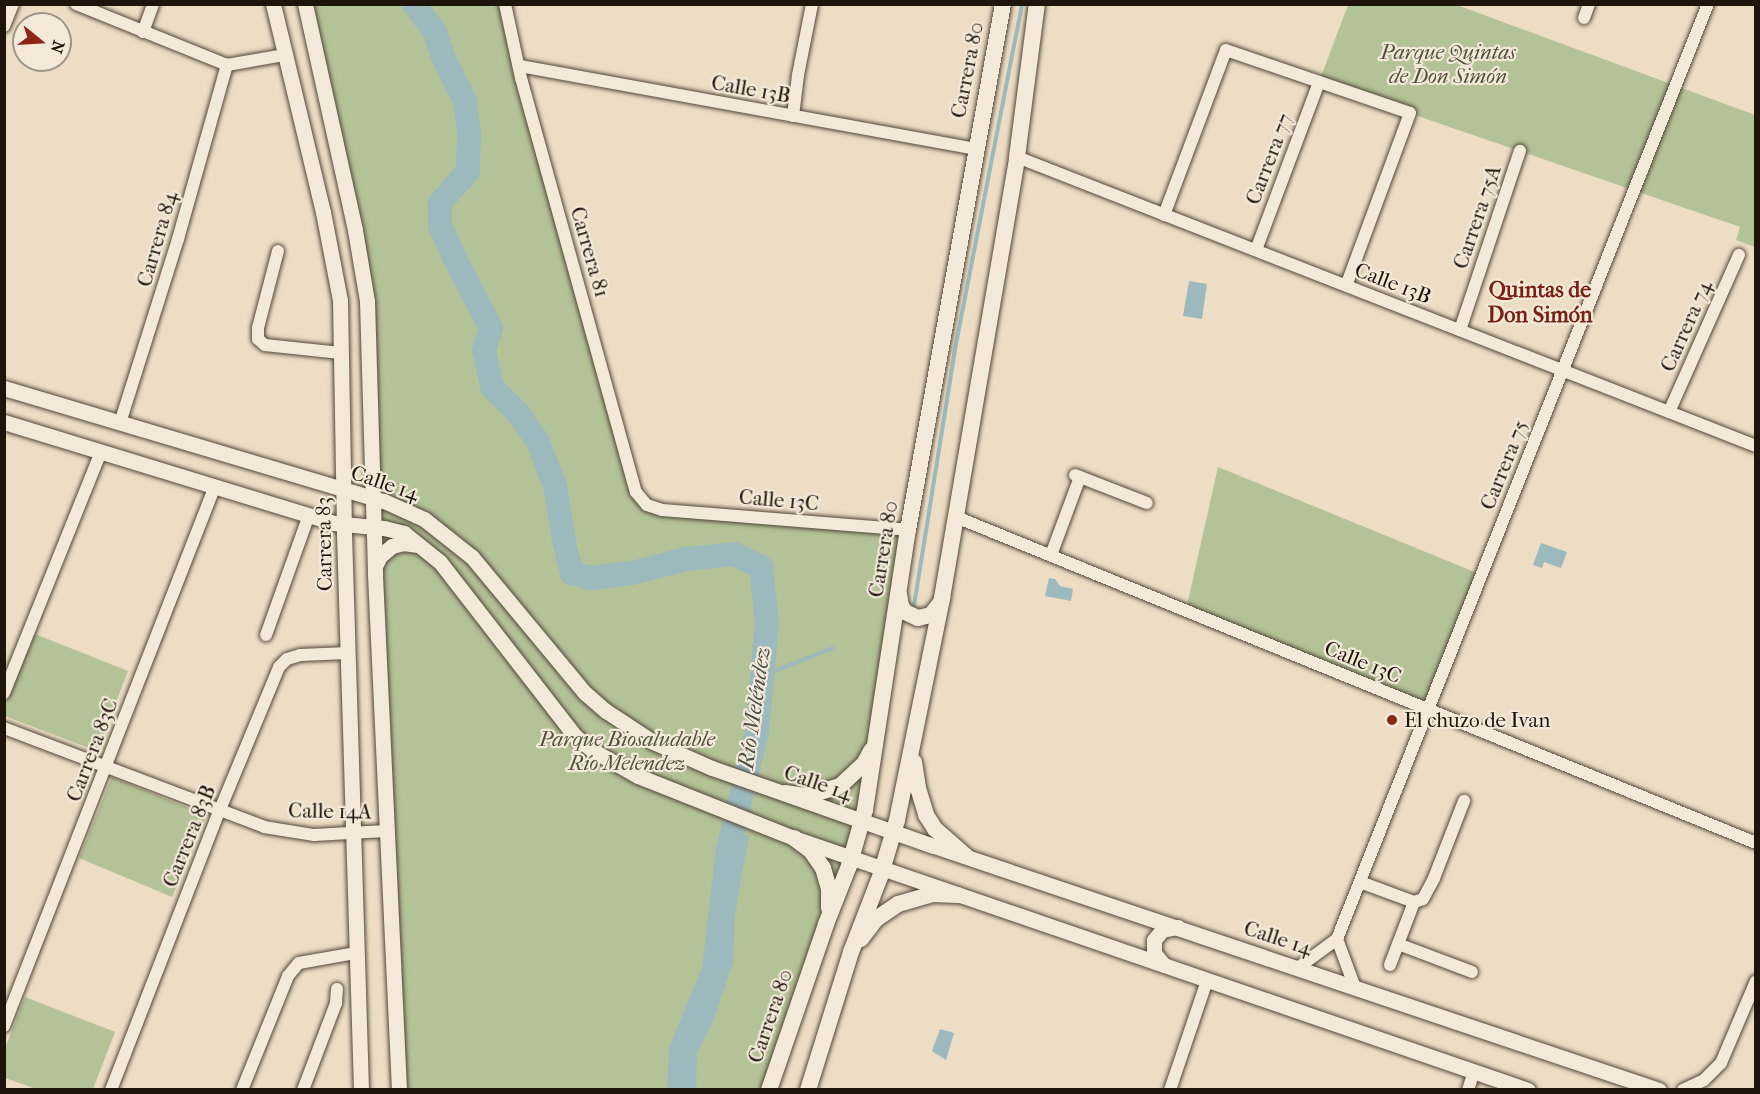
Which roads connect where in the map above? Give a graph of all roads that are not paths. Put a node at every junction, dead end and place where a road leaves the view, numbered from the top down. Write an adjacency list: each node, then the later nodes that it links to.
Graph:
1 (13, 4): 14 (street)
2 (76, 4): 15 (street)
3 (153, 4): 15 (street)
4 (273, 4): 16 (street, Carrera 83)
5 (305, 4): 29 (street)
6 (505, 4): 19 (street, Carrera 81)
7 (812, 4): 21 (street)
8 (1002, 4): 22 (main road, Carrera 80)
9 (1037, 4): 17 (main road)
10 (1044, 4): 17 (main road)
11 (1589, 4): 13 (street)
12 (1708, 4): 36 (street, Carrera 75)
13 (1584, 18)
14 (4, 26)
15 (143, 32): 18 (street)
16 (285, 55): 18 (street); 30 (street, Carrera 83)
17 (1029, 60): 24 (main road)
18 (227, 65): 40 (street, Carrera 84)
19 (520, 66): 21 (street, Calle 13B); 47 (street, Carrera 81)
20 (1319, 82): 25 (street); 26 (street, Carrera 77); 31 (street)
21 (793, 116): 22 (street, Calle 13B)
22 (975, 149): 52 (main road, Carrera 80)
23 (1520, 151): 34 (street, Carrera 75A)
24 (1017, 157): 25 (street, Calle 13B); 49 (main road)
25 (1164, 215): 26 (street, Calle 13B)
26 (1256, 250): 31 (street, Calle 13B)
27 (278, 251): 35 (street)
28 (1739, 255): 38 (street, Carrera 74)
29 (364, 275): 30 (street); 33 (street)
30 (338, 279): 32 (street, Carrera 83)
31 (1346, 286): 34 (street, Calle 13B)
32 (340, 326): 33 (street); 35 (street, Carrera 83)
33 (369, 327): 45 (street)
34 (1460, 330): 36 (street, Calle 13B)
35 (341, 353): 44 (street, Carrera 83)
36 (1563, 370): 38 (street, Calle 13B); 61 (street, Carrera 75)
37 (4, 388): 40 (street, Calle 14)
38 (1669, 412): 41 (street, Calle 13B)
39 (4, 422): 42 (street, Calle 14)
40 (120, 423): 44 (street, Calle 14)
41 (1755, 446)
42 (101, 452): 43 (street, Calle 14); 60 (street)
43 (215, 486): 48 (street, Calle 14); 65 (street, Carrera 83C)
44 (344, 491): 45 (street, Calle 14); 50 (street, Carrera 83)
45 (372, 499): 51 (street); 66 (street, Calle 14)
46 (1147, 503): 54 (street)
47 (647, 505): 52 (street, Calle 13C)
48 (309, 515): 50 (street, Calle 14); 58 (street)
49 (956, 517): 54 (street, Calle 13C); 57 (main road)
50 (344, 524): 51 (street, Calle 14); 59 (street, Carrera 83)
51 (374, 527): 53 (street, Calle 14); 55 (street)
52 (908, 530): 56 (main road, Carrera 80)
53 (420, 545): 55 (street); 73 (street, Calle 14)
54 (1051, 555): 61 (street, Calle 13C)
55 (375, 566): 70 (street)
56 (899, 593): 57 (main road); 63 (main road, Carrera 80)
57 (942, 598): 64 (main road)
58 (266, 635)
59 (348, 653): 68 (street, Carrera 83B); 72 (street, Carrera 83)
60 (4, 693)
61 (1429, 710): 74 (street, Calle 13C); 78 (street, Carrera 75)
62 (4, 728): 65 (street, Calle 14A)
63 (877, 733): 66 (main road); 69 (main road, Carrera 80)
64 (914, 738): 71 (main road); 76 (main road)
65 (106, 767): 68 (street, Calle 14A); 95 (street, Carrera 83C)
66 (785, 793): 69 (street, Calle 14)
67 (1464, 801): 80 (street)
68 (219, 812): 72 (street, Calle 14A); 99 (street, Carrera 83B)
69 (862, 820): 71 (street, Calle 14); 75 (main road, Carrera 80)
70 (386, 831): 72 (street, Calle 14A); 102 (street)
71 (894, 832): 76 (street, Calle 14); 77 (main road)
72 (354, 833): 86 (street, Carrera 83)
73 (794, 838): 75 (street, Calle 14); 81 (main road)
74 (1755, 843)
75 (851, 856): 77 (street, Calle 14); 81 (main road, Carrera 80)
76 (966, 856): 82 (street, Calle 14)
77 (883, 868): 79 (street, Calle 14); 85 (main road)
78 (1360, 882): 80 (street); 83 (street, Carrera 75)
79 (958, 895): 85 (main road); 88 (street, Calle 14)
80 (1414, 902): 84 (street)
81 (826, 924): 103 (main road, Carrera 80)
82 (1181, 928): 88 (street); 89 (street, Calle 14)
83 (1337, 939): 89 (street); 93 (street)
84 (1398, 944): 87 (street); 90 (street)
85 (851, 952): 104 (main road)
86 (356, 953): 98 (street); 101 (street, Carrera 83)
87 (1390, 965)
88 (1167, 967): 91 (street, Calle 14)
89 (1299, 967): 93 (street, Calle 14)
90 (1472, 972)
91 (1208, 981): 96 (street, Calle 14); 105 (street)
92 (1755, 981): 110 (street)
93 (1354, 985): 97 (street, Calle 14)
94 (337, 989): 100 (street)
95 (4, 1026)
96 (1474, 1071): 106 (street); 107 (street, Calle 14)
97 (1618, 1076): 108 (street); 109 (street, Calle 14)
98 (247, 1088)
99 (111, 1089)
100 (303, 1089)
101 (361, 1089)
102 (399, 1089)
103 (769, 1089)
104 (808, 1089)
105 (1170, 1089)
106 (1468, 1089)
107 (1528, 1089)
108 (1629, 1089)
109 (1659, 1089)
110 (1683, 1089)

